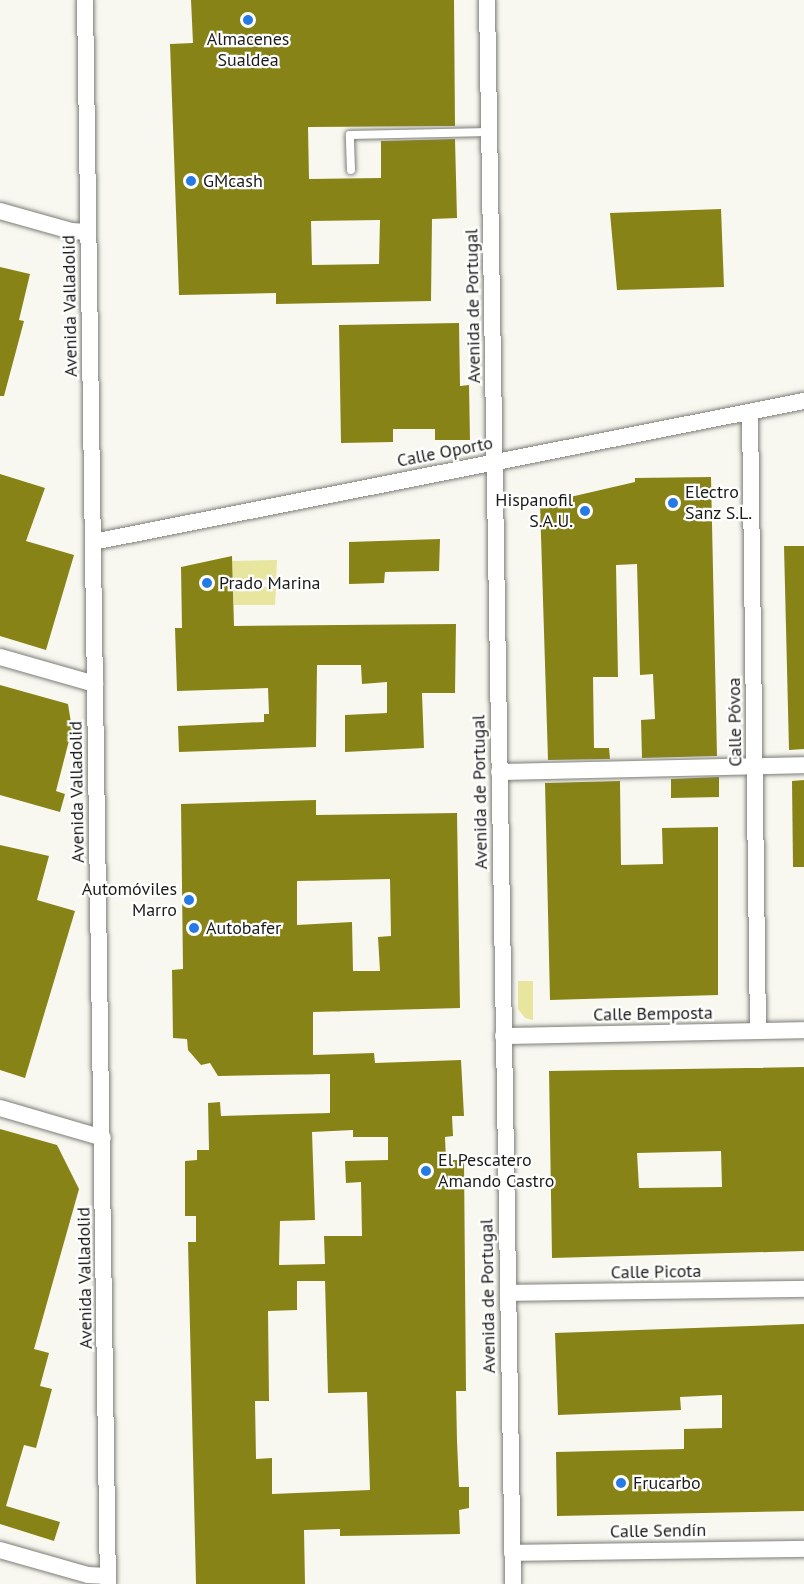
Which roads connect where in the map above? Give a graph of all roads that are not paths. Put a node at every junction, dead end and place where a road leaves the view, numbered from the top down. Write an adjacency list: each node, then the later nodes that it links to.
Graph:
1 (85, 0): 6 (street, Avenida Valladolid)
2 (487, 0): 3 (street, Avenida de Portugal)
3 (489, 132): 4 (lane); 9 (street, Avenida de Portugal)
4 (351, 170)
5 (0, 211): 6 (street)
6 (88, 232): 10 (street, Avenida Valladolid)
7 (804, 401): 8 (street, Calle Oporto)
8 (750, 412): 9 (street, Calle Oporto); 14 (street, Calle Póvoa)
9 (496, 462): 10 (street, Calle Oporto); 15 (street, Avenida de Portugal)
10 (93, 542): 12 (street, Avenida Valladolid)
11 (0, 657): 12 (street)
12 (95, 684): 20 (street, Avenida Valladolid)
13 (804, 765): 14 (street)
14 (755, 766): 15 (street); 17 (street, Calle Póvoa)
15 (499, 772): 18 (street, Avenida de Portugal)
16 (804, 1030): 17 (street, Calle Bemposta)
17 (758, 1031): 18 (street, Calle Bemposta)
18 (503, 1036): 22 (street, Avenida de Portugal)
19 (0, 1108): 20 (street)
20 (103, 1138): 26 (street, Avenida Valladolid)
21 (804, 1289): 22 (street, Calle Picota)
22 (508, 1293): 25 (street, Avenida de Portugal)
23 (804, 1549): 25 (street, Calle Sendín)
24 (0, 1550): 26 (street)
25 (512, 1553): 27 (street, Avenida de Portugal)
26 (108, 1580)
27 (513, 1584)

